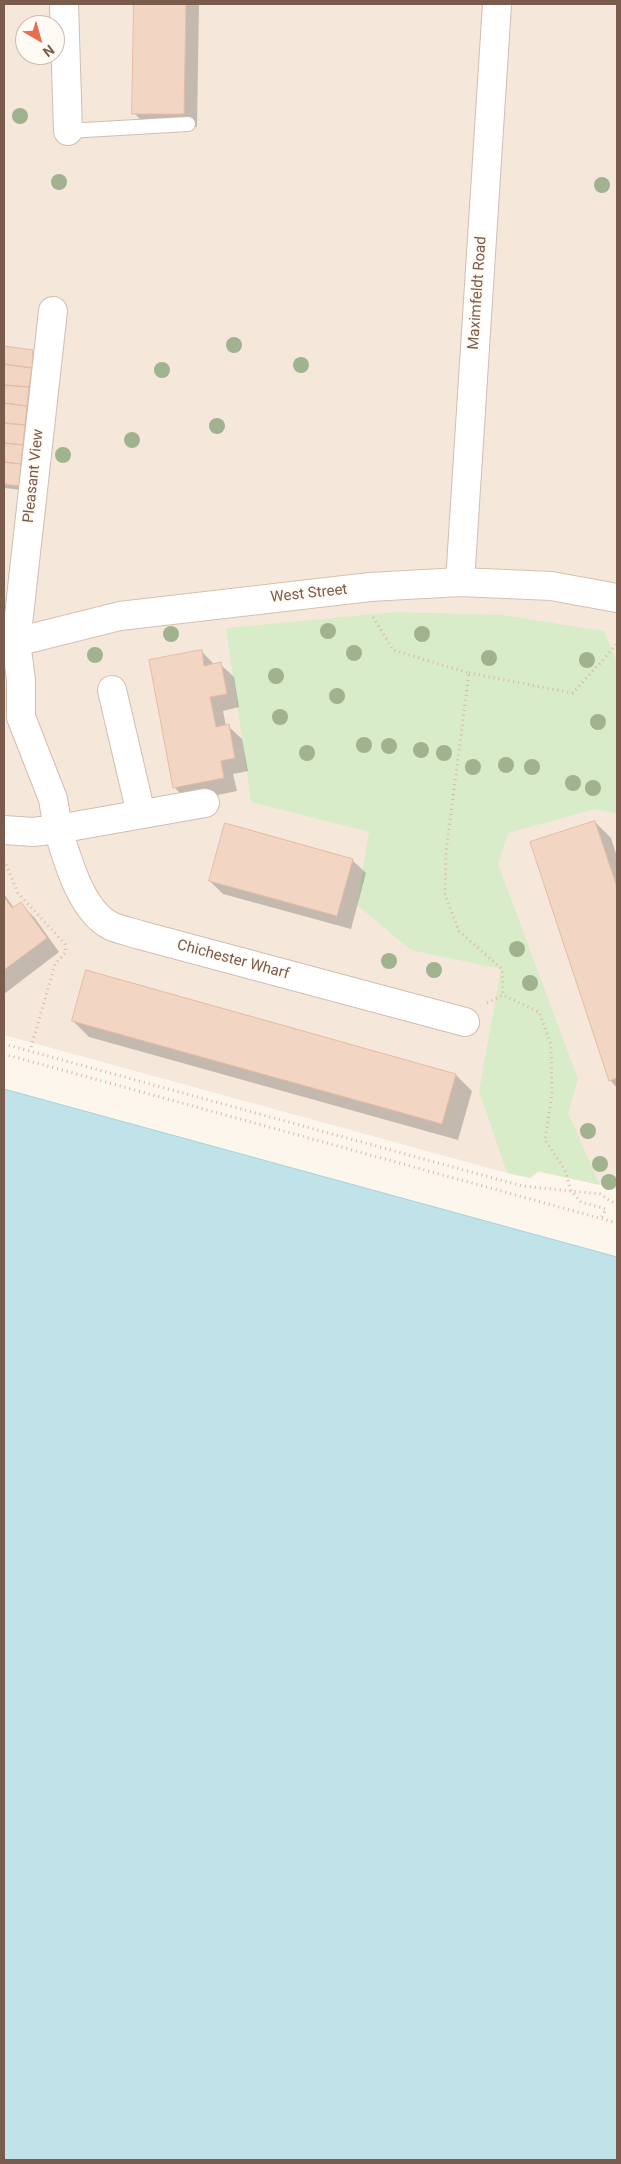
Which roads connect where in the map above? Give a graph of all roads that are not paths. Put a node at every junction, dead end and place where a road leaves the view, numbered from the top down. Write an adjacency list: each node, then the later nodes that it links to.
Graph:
1 (64, 4): 4 (street)
2 (498, 4): 6 (street, Maximfeldt Road)
3 (188, 124): 4 (lane)
4 (68, 130)
5 (53, 310): 8 (street, Pleasant View)
6 (460, 582): 7 (street, West Street); 8 (street, West Street)
7 (617, 598)
8 (10, 641): 12 (street, Chichester Wharf)
9 (112, 690): 11 (street)
10 (204, 803): 11 (street)
11 (141, 814): 12 (street)
12 (58, 829): 13 (street); 14 (street, Chichester Wharf)
13 (4, 830)
14 (465, 1022)

